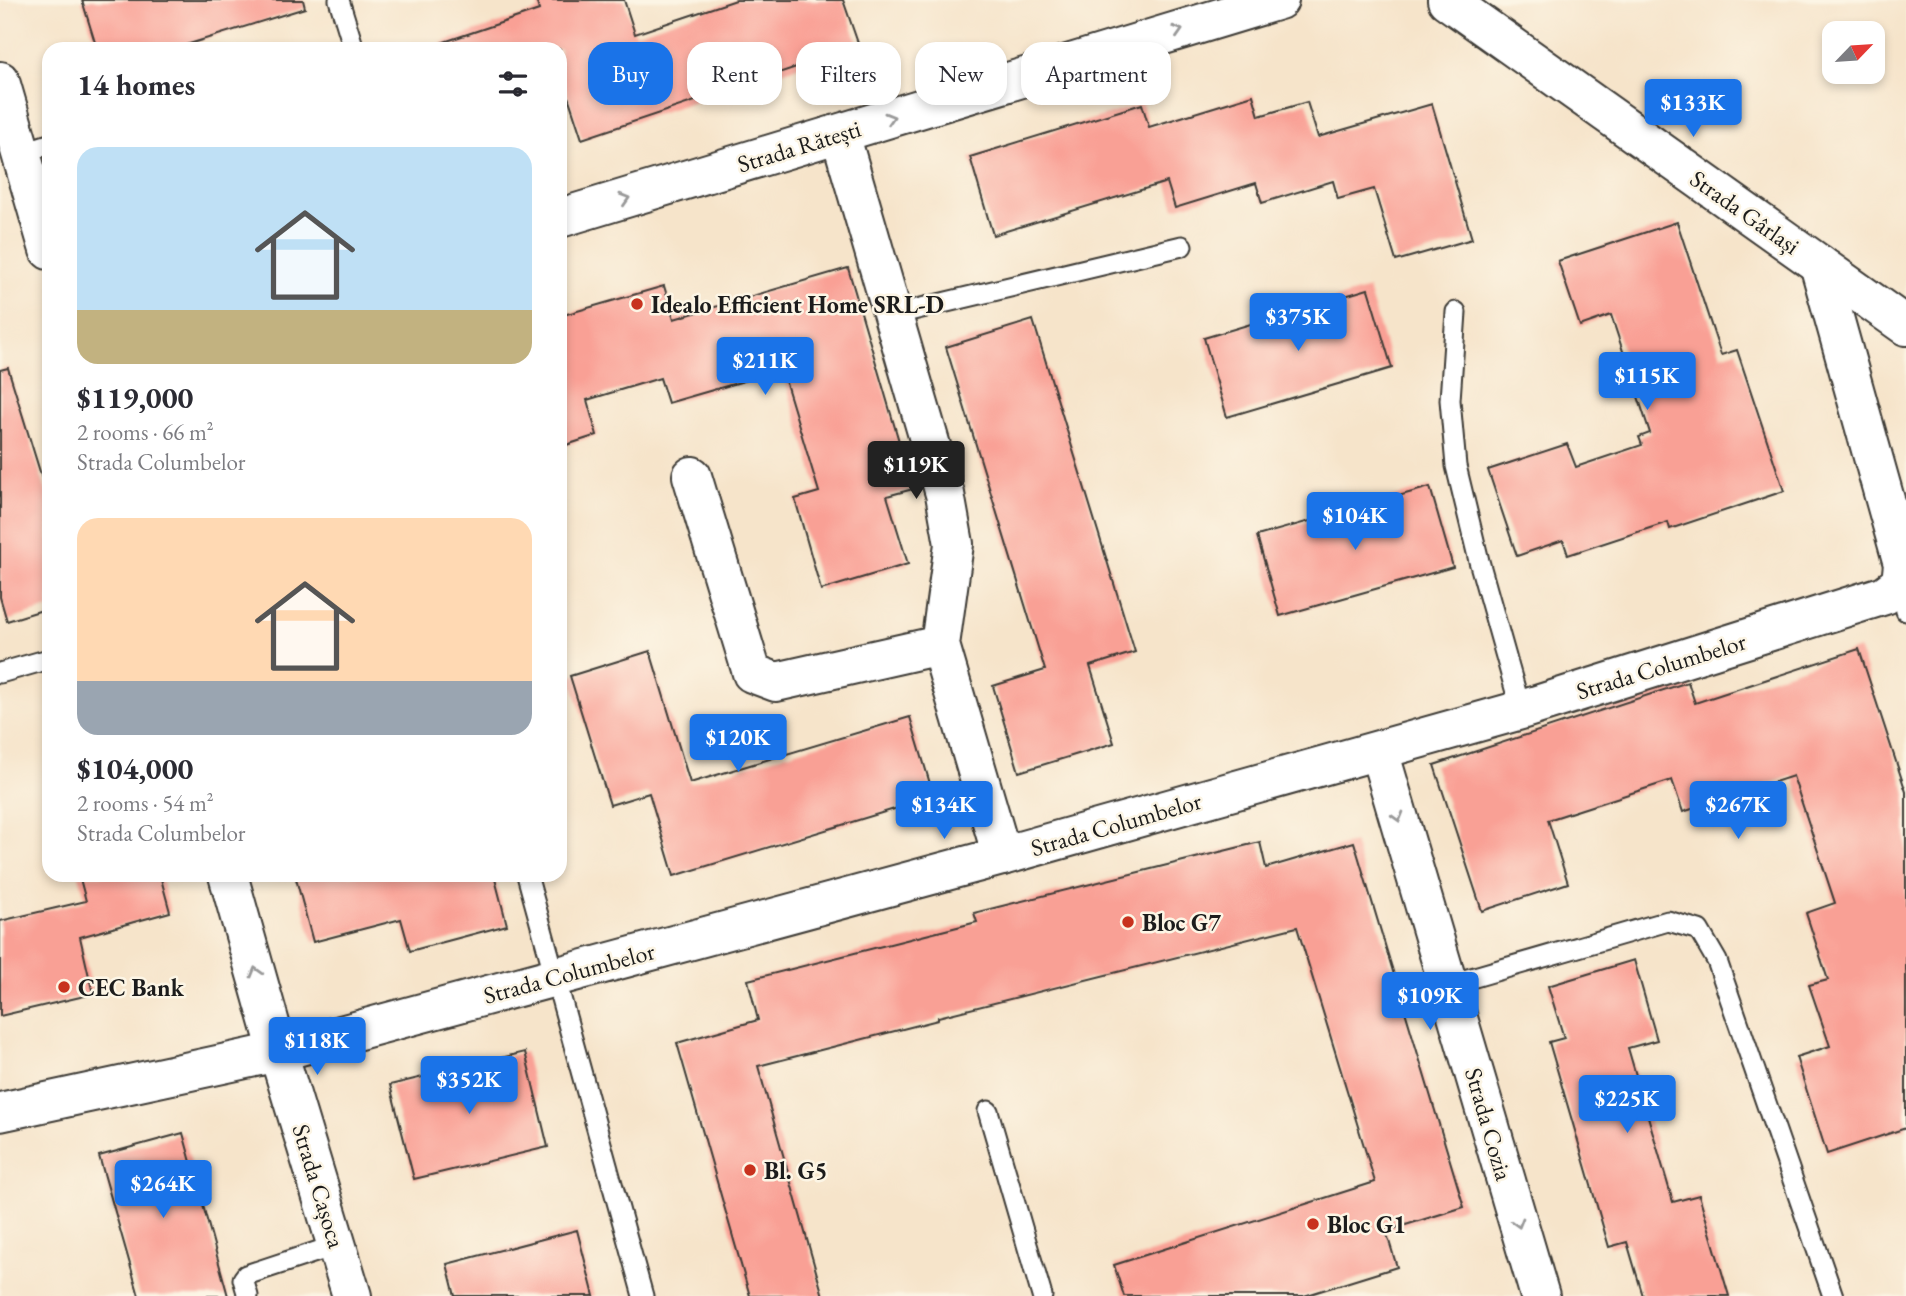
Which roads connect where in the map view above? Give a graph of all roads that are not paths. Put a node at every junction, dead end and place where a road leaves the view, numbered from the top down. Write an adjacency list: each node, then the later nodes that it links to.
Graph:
1 (339, 0): 4 (lane)
2 (1279, 0): 6 (street, Strada Rătești, one-way to 2)
3 (1447, 0): 11 (street, Strada Gârlași)
4 (352, 42)
5 (0, 81): 7 (street)
6 (839, 134): 9 (street, Strada Rătești, one-way to 6); 13 (street)
7 (35, 149): 8 (street)
8 (42, 200)
9 (567, 216)
10 (1182, 246): 13 (lane)
11 (1819, 264): 14 (street, Strada Gârlași); 16 (street, Strada Columbelor)
12 (1456, 312): 20 (lane)
13 (892, 315): 17 (street)
14 (1906, 326)
15 (692, 476): 17 (street)
16 (1904, 597): 20 (street, Strada Columbelor)
17 (940, 645): 22 (street)
18 (42, 661): 19 (lane)
19 (0, 673)
20 (1521, 710): 21 (street, Strada Columbelor)
21 (1379, 751): 22 (street, Strada Columbelor); 26 (street, Strada Cozia, one-way to 26)
22 (1002, 856): 25 (street, Strada Columbelor)
23 (230, 882): 27 (street, Strada Cașoca, one-way to 23)
24 (529, 882): 25 (lane)
25 (555, 977): 27 (street, Strada Columbelor); 34 (lane)
26 (1447, 985): 31 (street, Strada Cozia, one-way to 31); 36 (lane)
27 (278, 1052): 29 (street, Strada Columbelor); 30 (street, Strada Cașoca)
28 (989, 1111): 35 (lane)
29 (0, 1112)
30 (337, 1245): 32 (lane); 33 (street, Strada Cașoca)
31 (1530, 1293)
32 (248, 1296)
33 (352, 1296)
34 (643, 1296)
35 (1042, 1296)
36 (1833, 1296)

